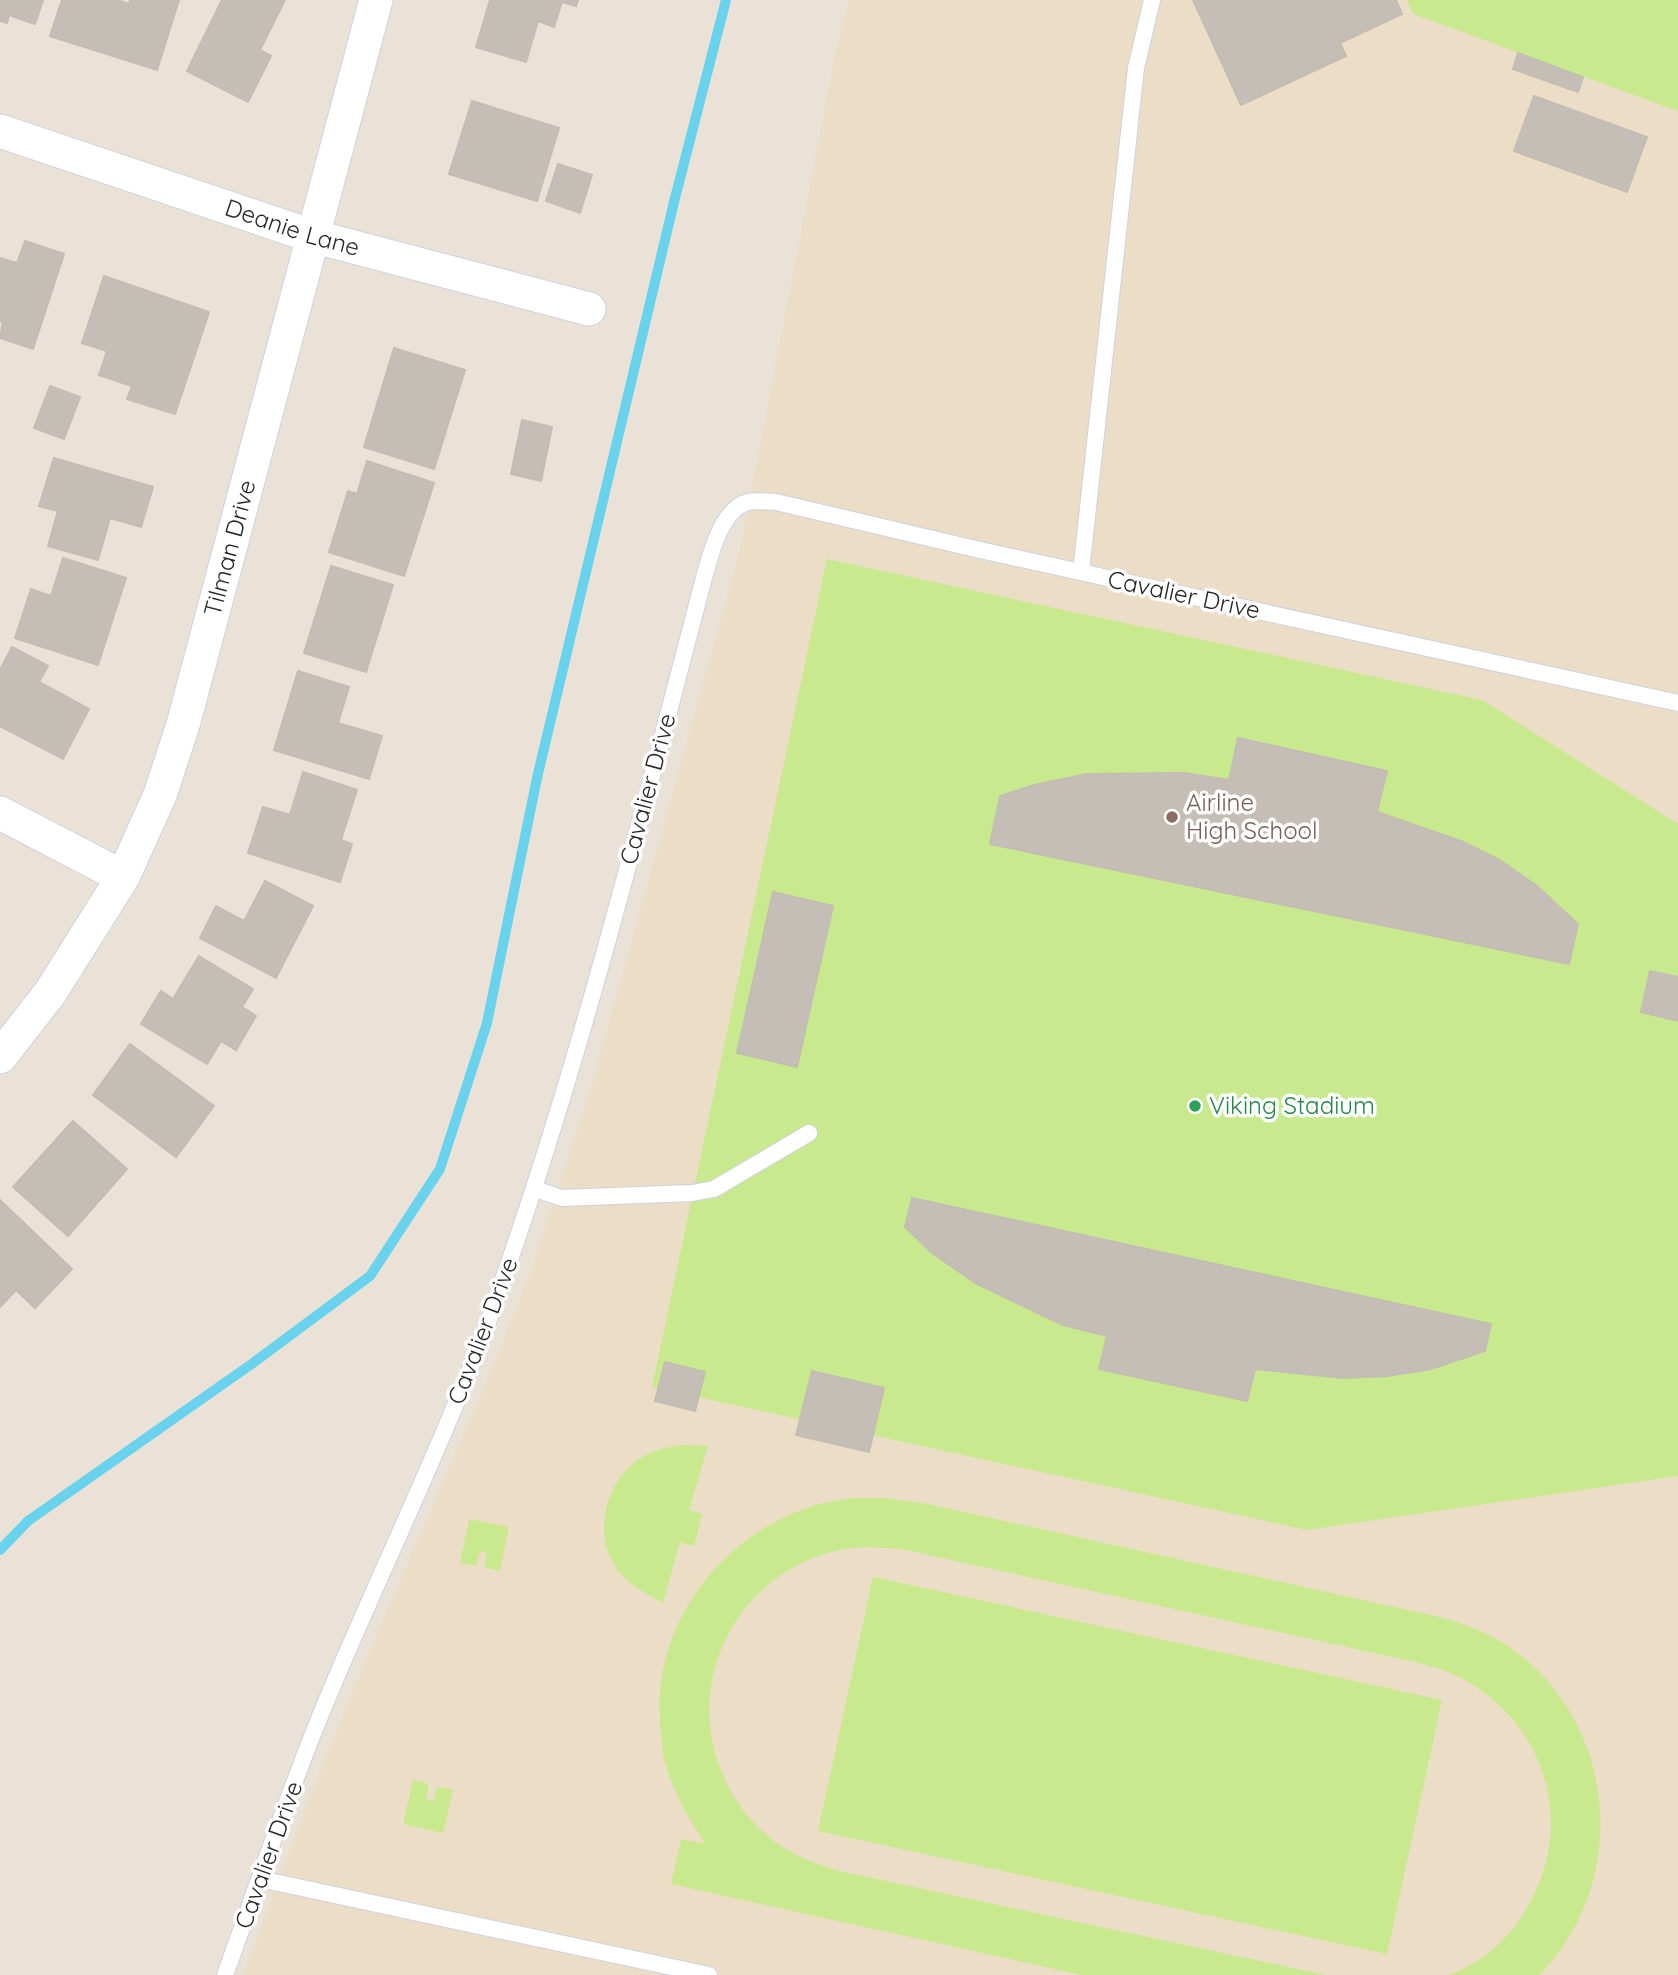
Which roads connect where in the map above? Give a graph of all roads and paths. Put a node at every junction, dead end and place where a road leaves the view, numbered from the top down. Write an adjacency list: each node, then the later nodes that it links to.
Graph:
1 (376, 0): 4 (street, Tilman Drive)
2 (1152, 0): 6 (lane)
3 (0, 131): 4 (street, Deanie Lane)
4 (312, 236): 5 (street, Deanie Lane); 9 (street, Tilman Drive)
5 (589, 309)
6 (1081, 572): 7 (lane, Cavalier Drive); 12 (lane, Cavalier Drive)
7 (1678, 702)
8 (0, 813): 9 (street)
9 (123, 877): 10 (street, Tilman Drive)
10 (0, 1057)
11 (809, 1133): 12 (lane)
12 (534, 1189): 13 (lane, Cavalier Drive)
13 (260, 1879): 14 (lane, Cavalier Drive); 15 (lane)
14 (225, 1975)
15 (707, 1975)

